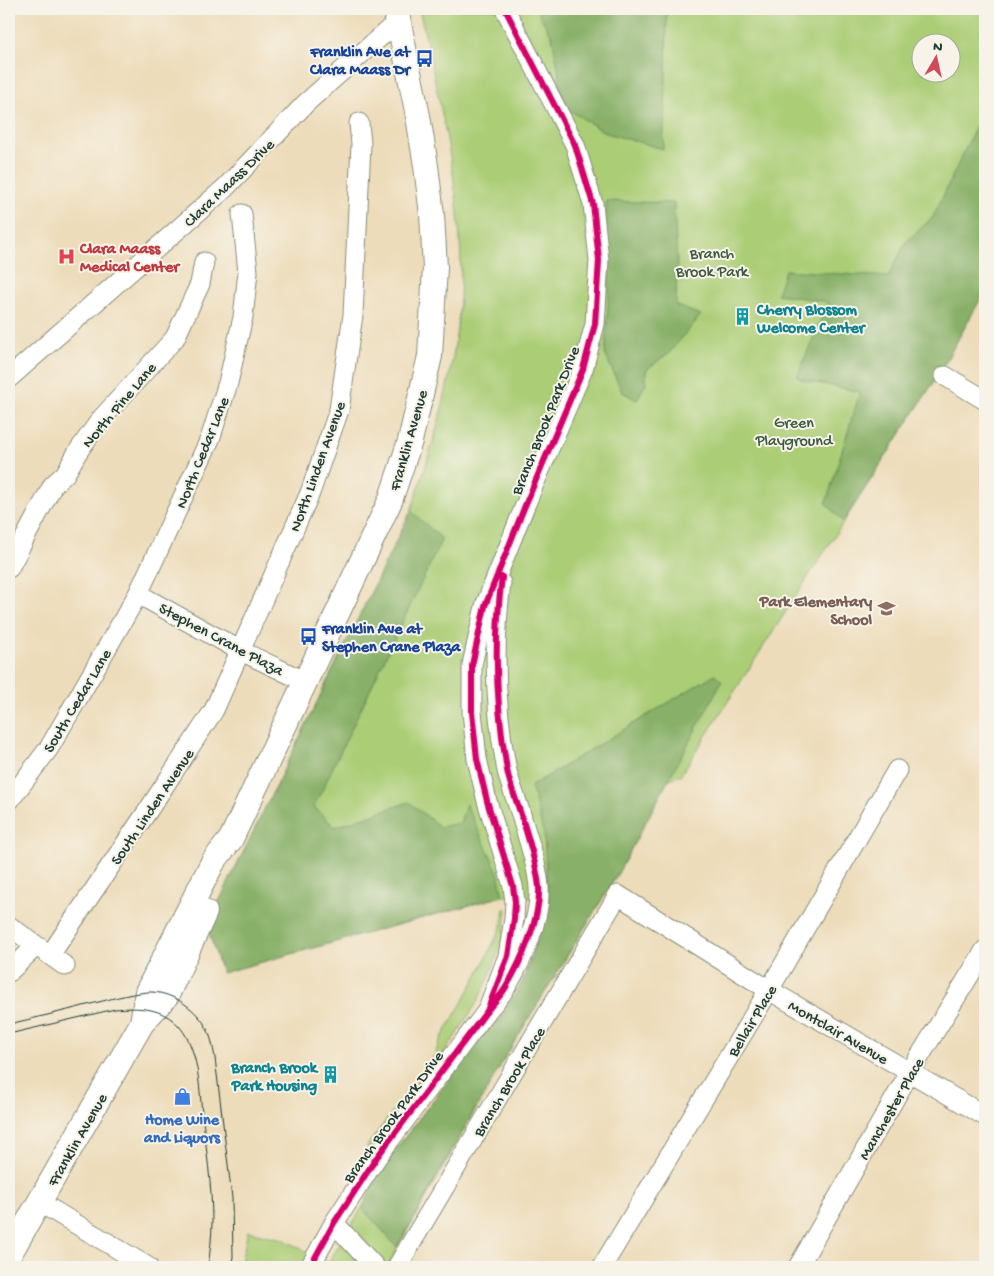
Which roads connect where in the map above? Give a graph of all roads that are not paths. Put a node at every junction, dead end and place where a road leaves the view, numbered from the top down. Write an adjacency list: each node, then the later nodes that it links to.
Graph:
1 (505, 9): 9 (street, Branch Brook Park Drive)
2 (397, 15): 7 (street, Clara Maass Drive); 13 (main road, Franklin Avenue)
3 (359, 123): 12 (street, North Linden Avenue)
4 (242, 214): 11 (street, North Cedar Lane)
5 (204, 262): 10 (street, North Pine Lane)
6 (945, 376): 8 (street)
7 (9, 378)
8 (985, 400)
9 (504, 558): 22 (street, Branch Brook Park Drive); 22 (street, Branch Brook Park Drive)
10 (9, 568)
11 (138, 594): 12 (street, Stephen Crane Plaza); 15 (street, South Cedar Lane)
12 (241, 651): 13 (street, Stephen Crane Plaza); 19 (street, South Linden Avenue)
13 (306, 682): 25 (main road, Franklin Avenue)
14 (897, 770): 21 (street, Bellair Place)
15 (9, 801)
16 (618, 895): 21 (street, Montclair Avenue); 31 (street, Branch Brook Place)
17 (9, 926): 19 (street)
18 (985, 950): 23 (street, Manchester Place)
19 (50, 955): 20 (street, South Linden Avenue)
20 (9, 972)
21 (769, 990): 23 (street, Montclair Avenue); 32 (street, Bellair Place)
22 (487, 1011): 26 (street, Branch Brook Park Drive)
23 (910, 1072): 24 (street, Montclair Avenue); 33 (street, Manchester Place)
24 (985, 1116)
25 (39, 1202): 27 (main road, Franklin Avenue); 28 (street)
26 (334, 1223): 29 (street, Branch Brook Park Drive); 30 (street)
27 (9, 1255)
28 (148, 1267)
29 (310, 1267)
30 (375, 1267)
31 (397, 1267)
32 (602, 1267)
33 (798, 1267)

